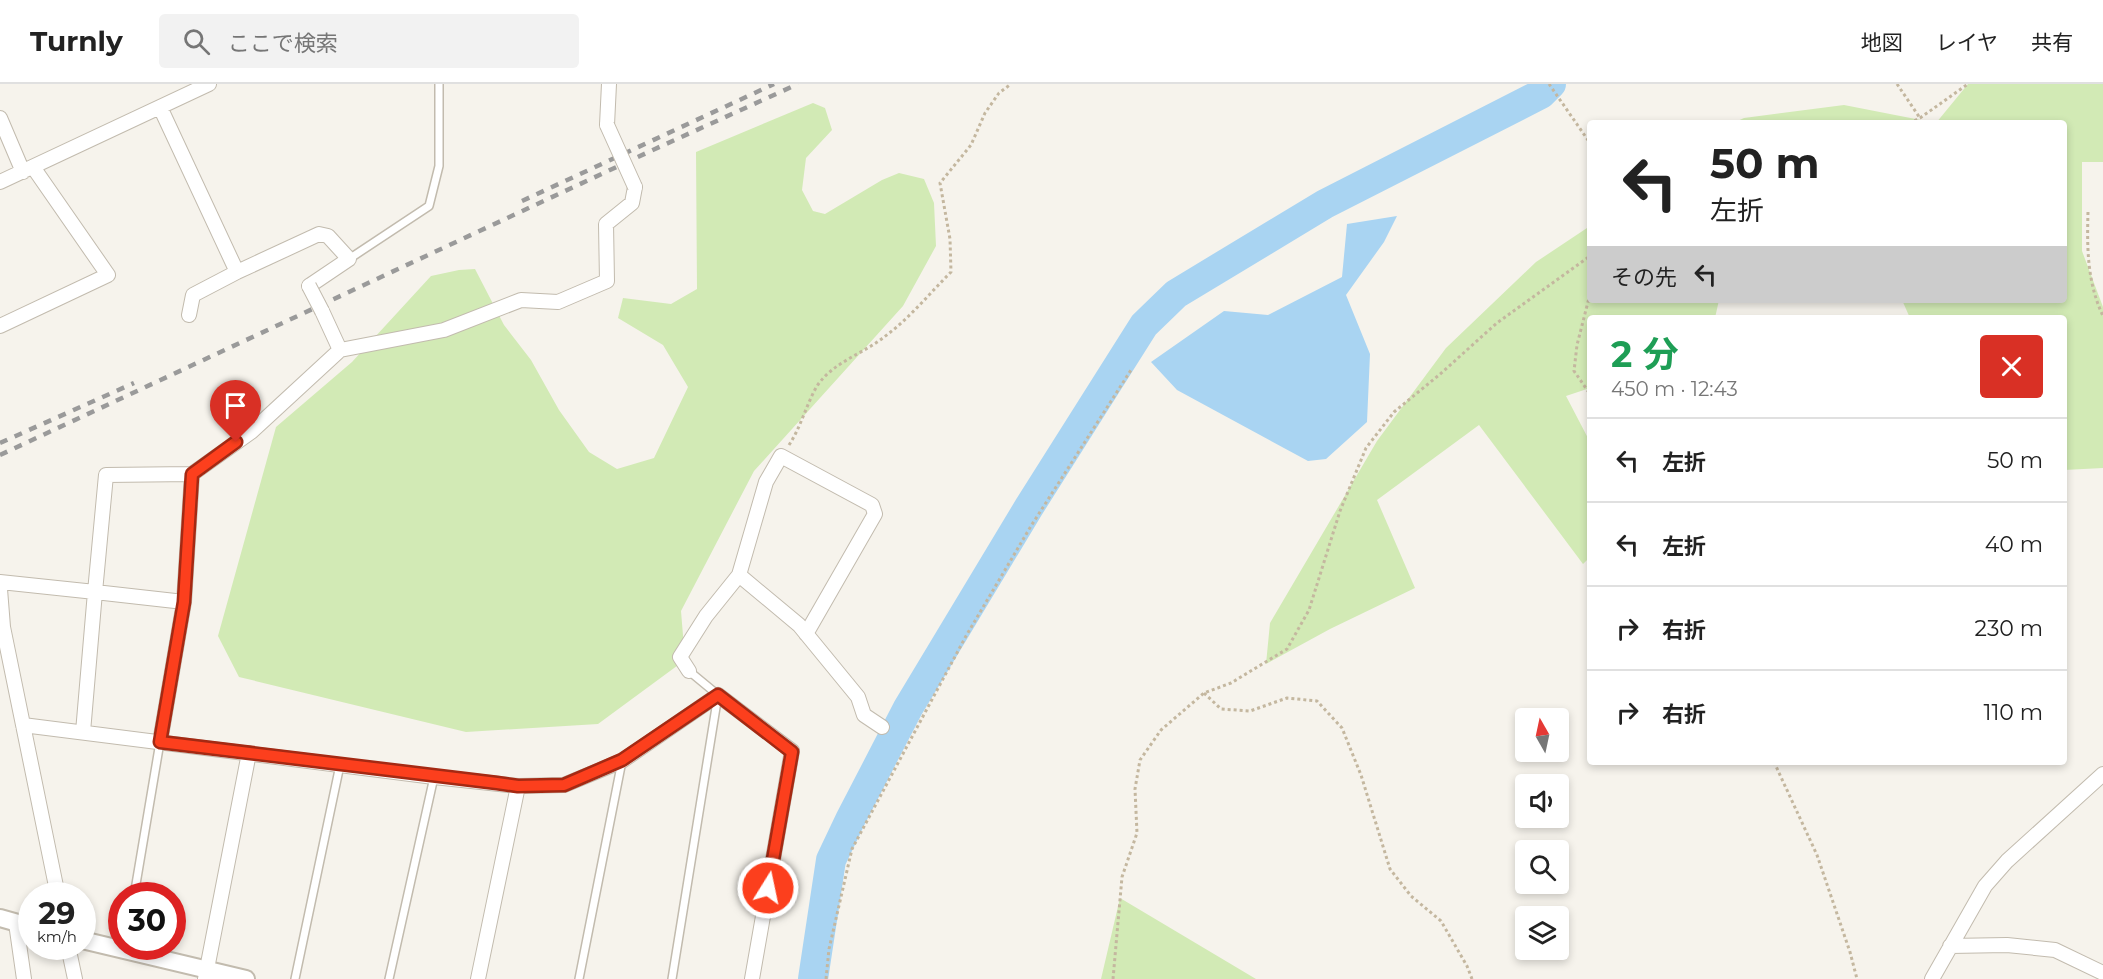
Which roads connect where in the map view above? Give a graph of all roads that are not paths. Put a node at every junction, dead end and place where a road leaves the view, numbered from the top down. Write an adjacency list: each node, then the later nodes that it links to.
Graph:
1 (209, 84): 4 (street)
2 (439, 84): 8 (lane)
3 (609, 84): 12 (street, bridge)
4 (160, 107): 6 (street); 9 (street)
5 (0, 118): 6 (street)
6 (28, 169): 7 (street); 11 (street)
7 (0, 182)
8 (349, 259): 9 (street); 12 (street, bridge)
9 (237, 272): 10 (street)
10 (189, 315)
11 (0, 326)
12 (340, 350): 13 (street)
13 (192, 474): 17 (street); 18 (street)
14 (739, 575): 20 (street); 20 (street); 21 (street)
15 (0, 582): 17 (street)
16 (0, 589): 19 (street)
17 (95, 592): 18 (street); 25 (street)
18 (184, 602): 26 (street)
19 (1, 628): 23 (street)
20 (806, 634): 24 (street)
21 (689, 670): 22 (lane)
22 (718, 695): 28 (street); 48 (lane); 49 (street)
23 (23, 725): 25 (street); 33 (street)
24 (882, 727)
25 (83, 732): 26 (street)
26 (160, 742): 27 (street); 34 (lane)
27 (249, 753): 29 (street); 40 (street)
28 (622, 760): 32 (street); 47 (lane)
29 (340, 765): 31 (street); 44 (lane)
30 (2103, 774): 36 (street)
31 (435, 777): 32 (street); 45 (lane)
32 (518, 786): 46 (street)
33 (55, 882)
34 (136, 882)
35 (16, 923): 41 (street)
36 (1950, 946): 39 (street); 50 (street)
37 (71, 960): 42 (street)
38 (162, 960): 40 (street)
39 (2103, 973)
40 (207, 974): 43 (street)
41 (24, 979)
42 (75, 979)
43 (246, 979)
44 (295, 979)
45 (389, 979)
46 (478, 979)
47 (579, 979)
48 (672, 979)
49 (752, 979)
50 (1932, 979)

